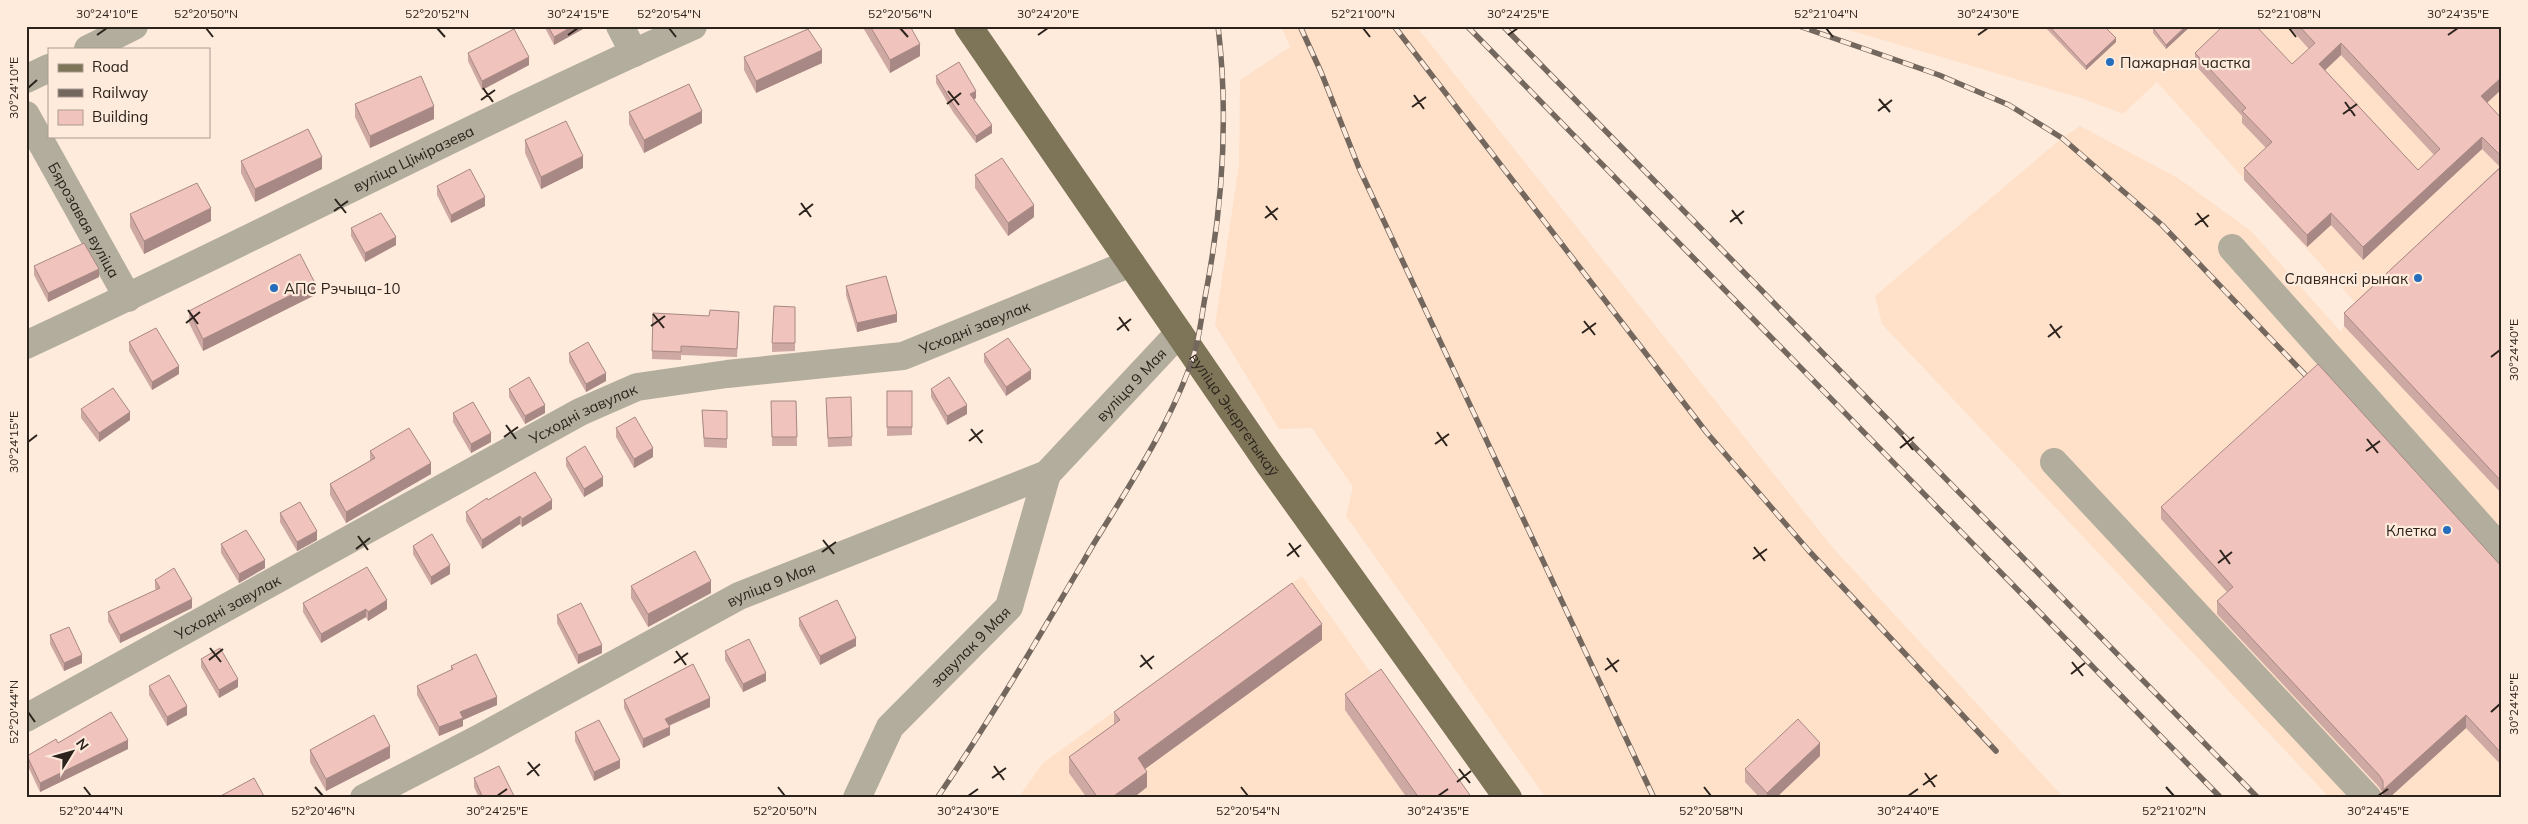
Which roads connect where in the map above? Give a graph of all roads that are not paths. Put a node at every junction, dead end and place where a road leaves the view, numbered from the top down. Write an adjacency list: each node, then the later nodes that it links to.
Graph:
1 (134, 26): 5 (street)
2 (620, 26): 6 (street)
3 (693, 26): 6 (street, вуліца Ціміразева)
4 (968, 26): 11 (main road, вуліца Энергетыкаў)
5 (90, 48)
6 (634, 53): 12 (street, вуліца Ціміразева)
7 (48, 69): 8 (street)
8 (26, 80)
9 (26, 115): 12 (street, Бярозавая вуліца)
10 (2232, 248): 17 (street)
11 (1131, 263): 13 (main road, вуліца Энергетыкаў); 18 (street, Усходні завулак)
12 (128, 298): 14 (street, вуліца Ціміразева)
13 (1179, 333): 16 (street, вуліца 9 Мая); 21 (main road, вуліца Энергетыкаў)
14 (26, 345)
15 (2054, 462): 22 (street)
16 (1047, 474): 19 (street, вуліца 9 Мая); 20 (street, завулак 9 Мая)
17 (2502, 550)
18 (26, 718)
19 (364, 798)
20 (857, 798)
21 (1508, 798)
22 (2368, 798)

